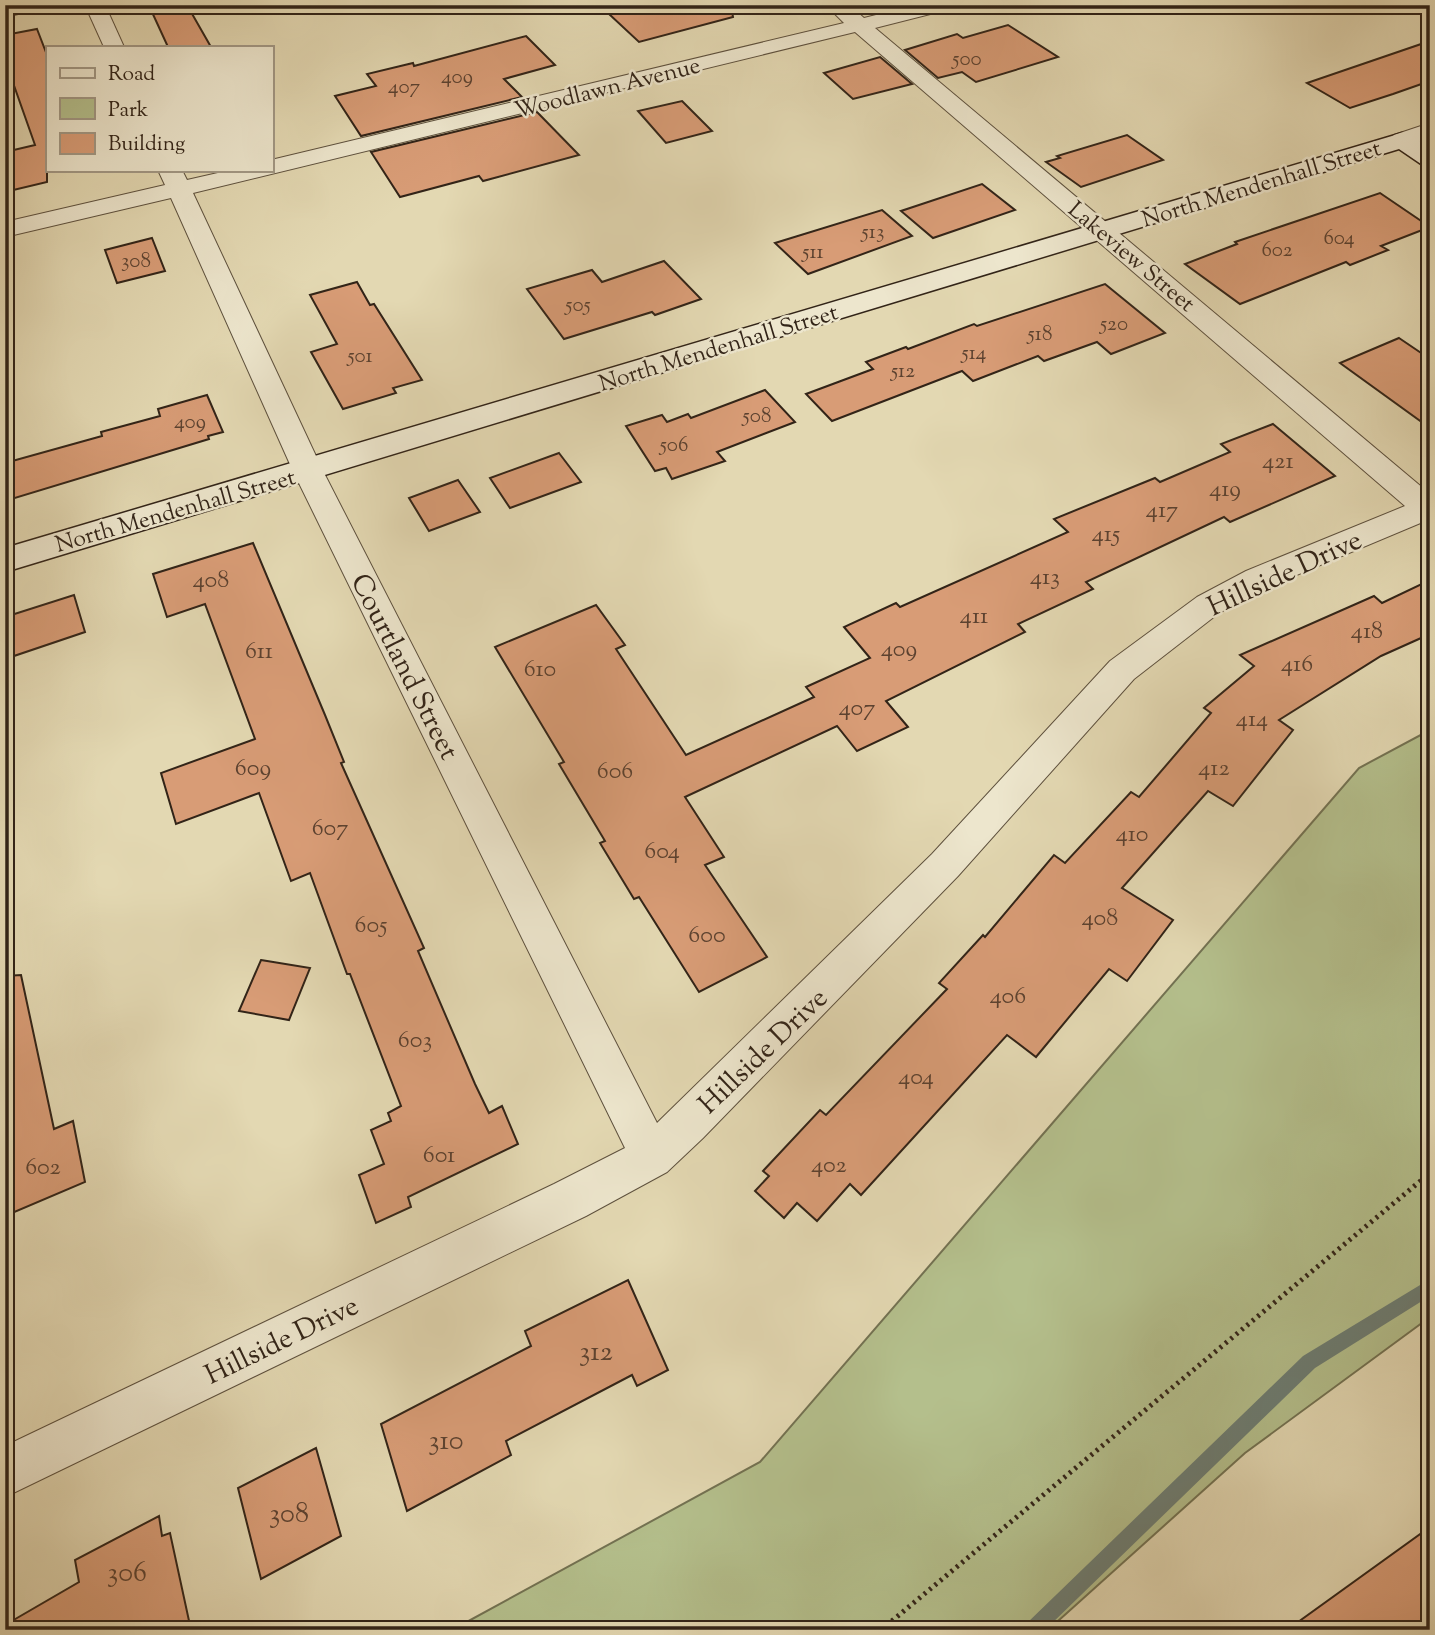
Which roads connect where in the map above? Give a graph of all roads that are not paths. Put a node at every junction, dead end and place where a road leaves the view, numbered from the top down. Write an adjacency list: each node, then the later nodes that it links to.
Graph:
1 (33, 5): 5 (street)
2 (94, 5): 7 (street)
3 (836, 5): 6 (street, Lakeview Street)
4 (943, 5): 6 (street, Woodlawn Avenue)
5 (5, 11)
6 (859, 25): 11 (street, Woodlawn Avenue); 16 (street, Lakeview Street)
7 (114, 46)
8 (1430, 130): 9 (street, North Mendenhall Street)
9 (1388, 144): 10 (street); 14 (street); 16 (street, North Mendenhall Street)
10 (1430, 159)
11 (273, 167)
12 (241, 172): 13 (street)
13 (175, 179): 15 (street); 17 (street, Courtland Street)
14 (1430, 186)
15 (5, 230)
16 (1103, 231): 17 (street, North Mendenhall Street); 18 (street, Lakeview Street)
17 (308, 471): 19 (street, North Mendenhall Street); 20 (street, Courtland Street)
18 (1429, 508): 20 (street, Hillside Drive)
19 (5, 560)
20 (652, 1157): 21 (street, Hillside Drive)
21 (5, 1472)

